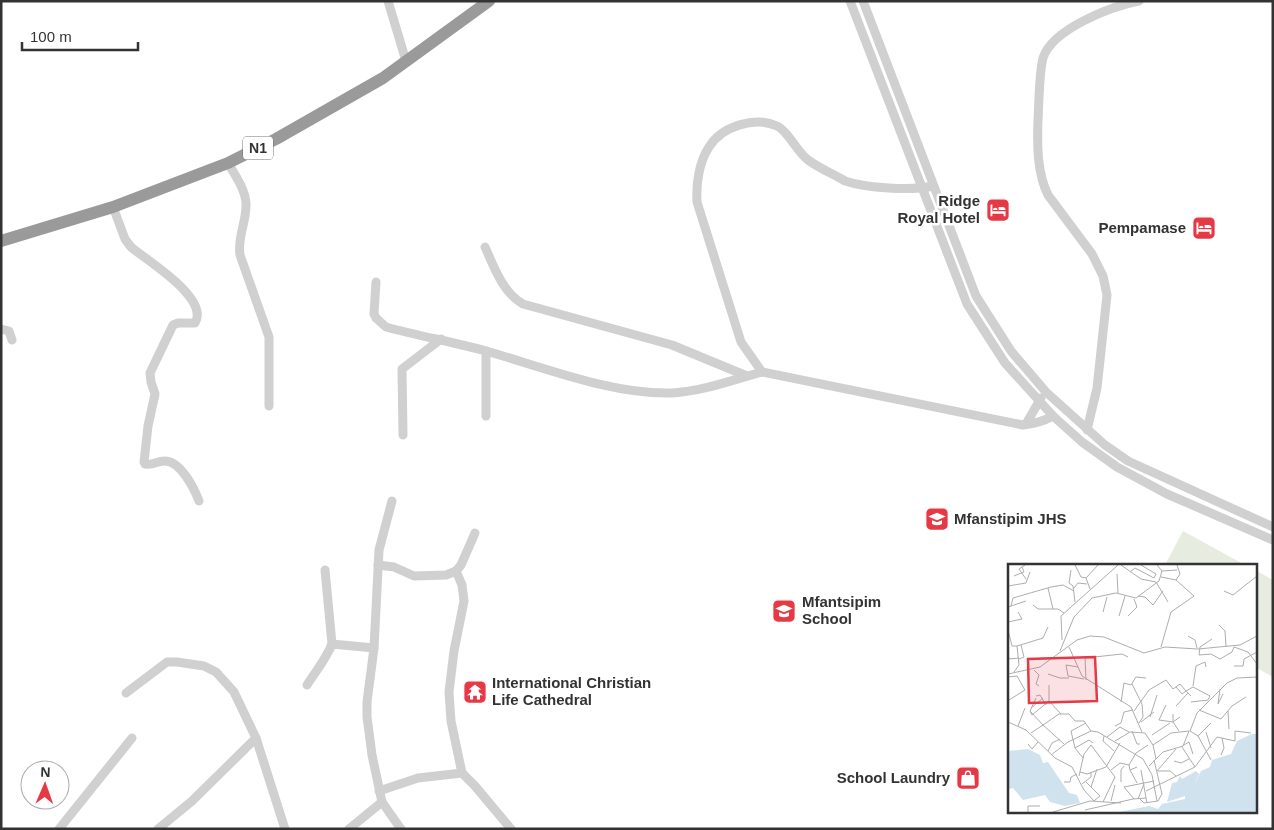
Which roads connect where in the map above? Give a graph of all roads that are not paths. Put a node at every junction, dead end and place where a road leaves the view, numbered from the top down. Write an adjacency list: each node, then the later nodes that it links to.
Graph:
1 (388, 1): 6 (street)
2 (489, 1): 6 (highway, N1)
3 (850, 1): 9 (street)
4 (863, 1): 8 (street)
5 (1133, 2): 26 (street)
6 (406, 61): 7 (highway, N1)
7 (228, 163): 10 (highway, N1); 22 (street)
8 (934, 186): 9 (street); 20 (street)
9 (922, 188): 18 (street); 21 (street)
10 (112, 207): 11 (highway, N1); 30 (street)
11 (1, 241)
12 (485, 247): 19 (street)
13 (376, 282): 15 (street)
14 (1, 329): 16 (street)
15 (441, 339): 17 (street); 27 (street)
16 (12, 340)
17 (486, 351): 19 (street); 23 (street)
18 (762, 372): 19 (street); 25 (street)
19 (746, 376)
20 (1046, 392): 21 (street); 26 (street)
21 (1039, 401): 24 (street); 25 (street)
22 (269, 406)
23 (486, 416)
24 (1053, 416): 25 (street); 29 (street)
25 (1026, 424)
26 (1087, 430): 28 (street)
27 (403, 435)
28 (1117, 453): 29 (street); 32 (street)
29 (1112, 463): 34 (street)
30 (199, 501)
31 (392, 501): 35 (street)
32 (1273, 527)
33 (475, 533): 37 (street)
34 (1273, 540)
35 (378, 565): 37 (street); 39 (street)
36 (325, 570): 38 (street)
37 (456, 571): 44 (street)
38 (332, 644): 39 (street); 40 (street)
39 (374, 648): 45 (street)
40 (307, 685)
41 (126, 693): 43 (street)
42 (132, 738): 47 (street)
43 (256, 738): 48 (street); 49 (street)
44 (462, 773): 45 (street); 52 (street)
45 (379, 790): 46 (street)
46 (382, 802): 50 (street); 51 (street)
47 (59, 829)
48 (158, 829)
49 (285, 829)
50 (349, 829)
51 (401, 829)
52 (511, 829)

